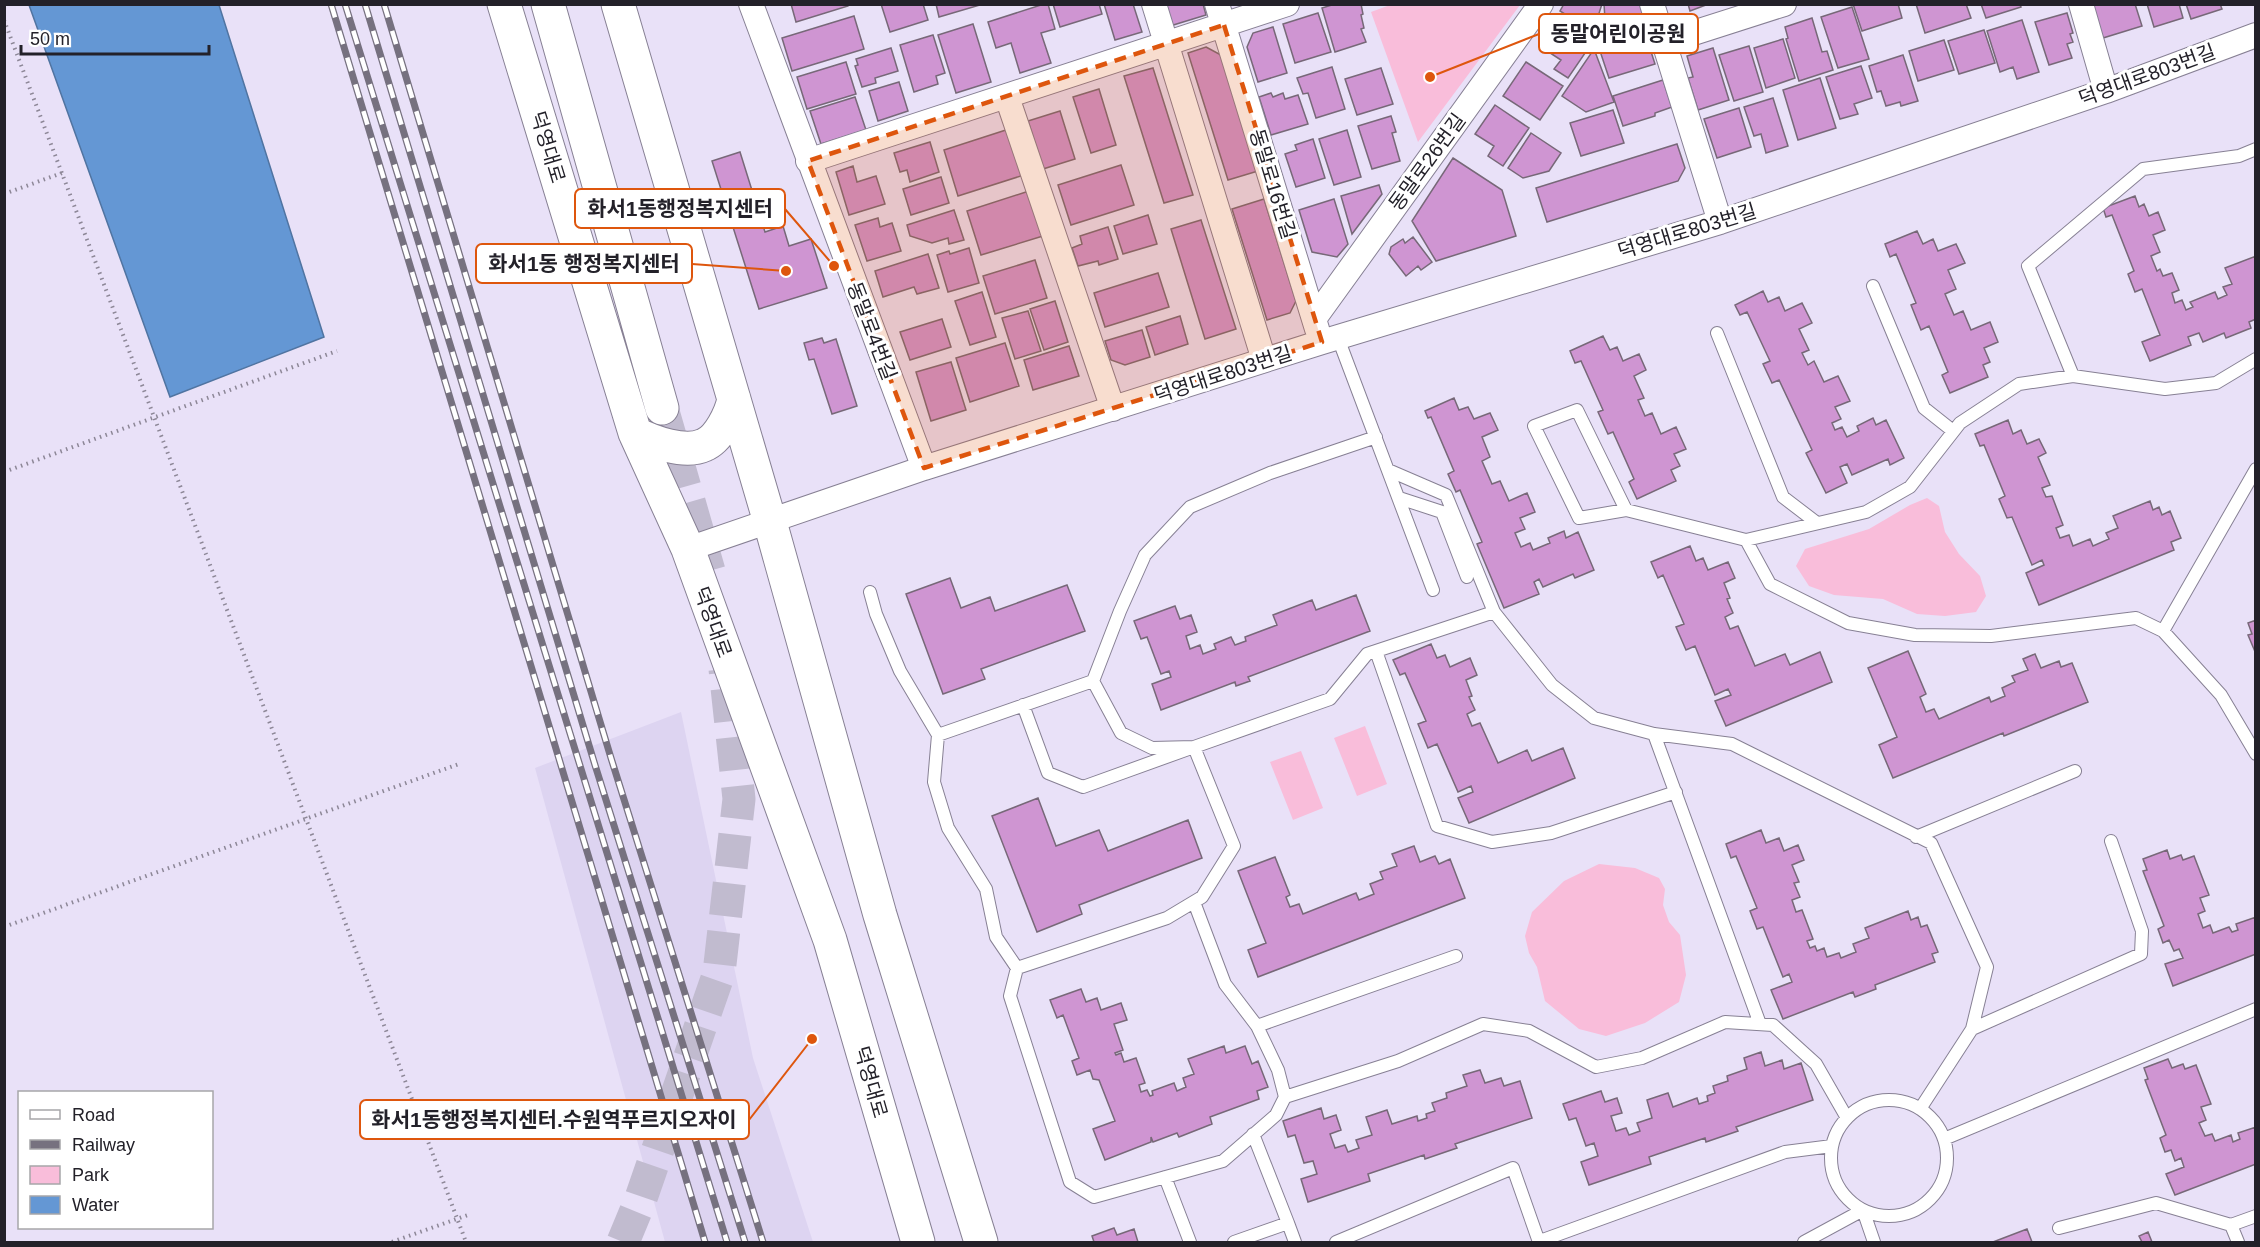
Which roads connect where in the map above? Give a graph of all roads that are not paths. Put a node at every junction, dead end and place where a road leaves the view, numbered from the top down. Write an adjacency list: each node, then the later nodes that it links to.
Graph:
1 (504, 4): 31 (main road, 덕영대로)
2 (548, 4): 28 (main road, 덕영대로)
3 (618, 4): 27 (main road)
4 (751, 4): 18 (street, 동말로4번길)
5 (1154, 4): 14 (street)
6 (1287, 4): 11 (street)
7 (1540, 4): 21 (street, 동말로26번길)
8 (1652, 4): 13 (street)
9 (1784, 4): 13 (street)
10 (2081, 4): 15 (street)
11 (1221, 15): 14 (street); 21 (street, 동말로16번길)
12 (2256, 35): 15 (street, 덕영대로803번길)
13 (1665, 42): 19 (street)
14 (1168, 44): 16 (street); 25 (street)
15 (2106, 91): 19 (street, 덕영대로803번길)
16 (1007, 97): 18 (street); 29 (street)
17 (2256, 149): 26 (lane)
18 (808, 161): 33 (street, 동말로4번길)
19 (1720, 222): 23 (street, 덕영대로803번길)
20 (1873, 286): 30 (lane)
21 (1314, 319): 23 (street, 동말로16번길)
22 (1717, 333): 39 (lane)
23 (1330, 340): 25 (street, 덕영대로803번길); 32 (lane)
24 (2256, 359): 26 (lane)
25 (1264, 360): 29 (street, 덕영대로803번길)
26 (2073, 376): 30 (lane)
27 (734, 399): 31 (main road); 38 (main road)
28 (662, 408)
29 (1113, 408): 33 (street, 덕영대로803번길)
30 (1953, 431): 39 (lane)
31 (635, 434): 41 (main road, 덕영대로)
32 (1376, 437): 35 (lane); 48 (lane)
33 (924, 468): 38 (street, 덕영대로803번길)
34 (2256, 469): 46 (lane)
35 (1388, 470): 36 (lane); 45 (lane)
36 (1399, 498): 42 (lane); 43 (lane)
37 (1626, 510): 37 (lane); 40 (lane)
38 (770, 522): 41 (street, 덕영대로803번길); 78 (main road)
39 (1817, 523): 40 (lane)
40 (1746, 540): 46 (lane)
41 (688, 549): 77 (main road, 덕영대로)
42 (1467, 577)
43 (1433, 590)
44 (870, 592): 51 (lane)
45 (1494, 612): 47 (lane); 50 (lane)
46 (2163, 631): 53 (lane)
47 (1376, 651): 52 (lane); 55 (lane)
48 (1093, 681): 49 (lane); 52 (lane)
49 (1023, 705): 51 (lane); 52 (lane)
50 (1654, 734): 55 (lane); 56 (lane)
51 (938, 735): 60 (lane)
52 (1194, 747): 58 (lane)
53 (2256, 754)
54 (2075, 771): 56 (lane)
55 (1676, 792): 62 (lane)
56 (1916, 837): 64 (lane)
57 (2111, 841): 64 (lane)
58 (1194, 902): 60 (lane); 63 (lane)
59 (1456, 956): 63 (lane)
60 (1017, 968): 71 (lane)
61 (2256, 1009): 69 (lane)
62 (1760, 1024): 65 (lane); 67 (lane)
63 (1257, 1026): 65 (lane)
64 (1972, 1029): 66 (lane)
65 (1285, 1097): 68 (lane)
66 (1920, 1109): 67 (lane); 69 (lane)
67 (1847, 1118): 70 (lane)
68 (1253, 1134): 71 (lane); 74 (lane)
69 (1944, 1139): 72 (lane)
70 (1832, 1146): 72 (lane); 83 (lane)
71 (1165, 1177): 79 (lane)
72 (1863, 1210): 84 (lane); 85 (lane)
73 (2256, 1216): 75 (lane)
74 (1288, 1223): 80 (lane); 81 (lane)
75 (2231, 1225): 76 (lane); 86 (lane)
76 (2060, 1228)
77 (918, 1242)
78 (981, 1242)
79 (1190, 1242)
80 (1234, 1242)
81 (1295, 1242)
82 (1336, 1242): 83 (lane)
83 (1539, 1242)
84 (1804, 1242)
85 (1874, 1242)
86 (2238, 1242)

